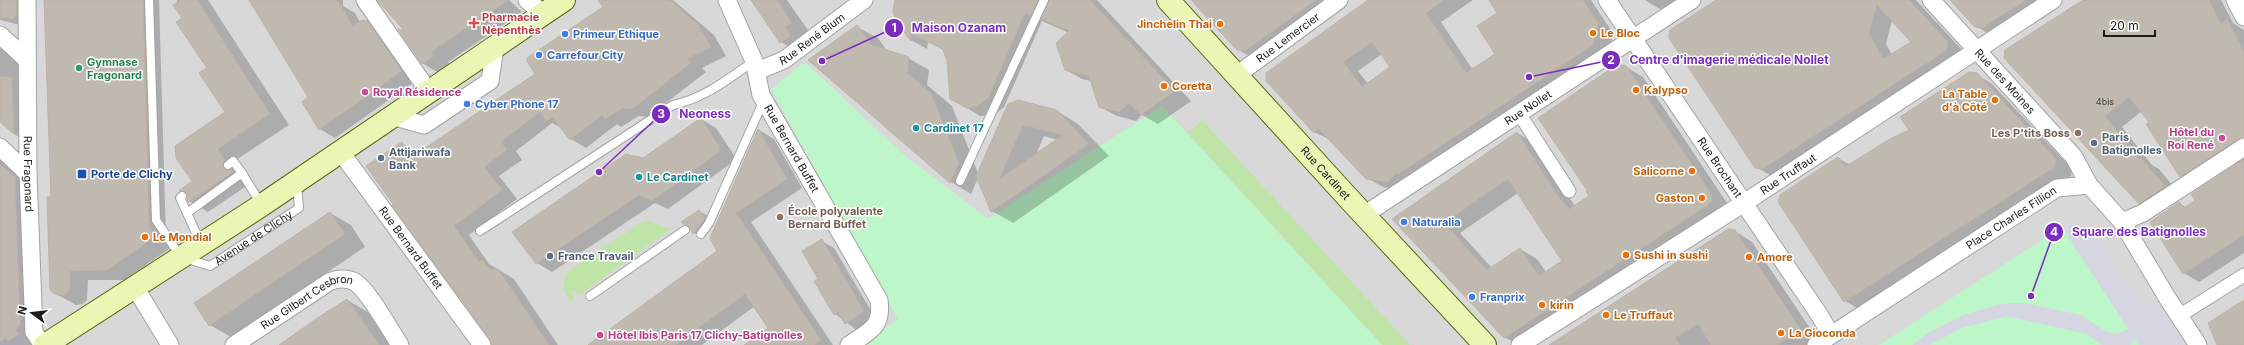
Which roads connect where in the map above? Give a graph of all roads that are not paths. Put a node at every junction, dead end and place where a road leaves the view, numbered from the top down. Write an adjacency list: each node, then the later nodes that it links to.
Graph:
1 (27, 0): 21 (street, Rue Fragonard)
2 (149, 0): 48 (lane)
3 (365, 0): 24 (street)
4 (564, 0): 15 (main road, Avenue de Clichy)
5 (727, 0): 22 (street, Rue Bernard Buffet)
6 (864, 0): 22 (street, Rue René Blum)
7 (1044, 0): 35 (lane)
8 (1168, 0): 23 (main road, Rue Cardinet)
9 (1339, 0): 23 (street, Rue Lemercier)
10 (1607, 0): 18 (street, Rue Brochant)
11 (1692, 0): 18 (street, Rue Nollet)
12 (1931, 0): 20 (street, Rue des Moines)
13 (2053, 0): 20 (street, Rue Truffaut)
14 (2235, 0): 16 (street)
15 (535, 7): 19 (main road, Avenue de Clichy)
16 (2244, 17)
17 (0, 35): 21 (street)
18 (1633, 39): 26 (street, Rue Nollet); 39 (street, Rue Brochant)
19 (495, 47): 24 (main road, Avenue de Clichy); 27 (street)
20 (1976, 50): 36 (street, Rue des Moines); 39 (street, Rue Truffaut)
21 (26, 59): 33 (street, Rue Fragonard)
22 (756, 66): 25 (street, Rue Bernard Buffet); 45 (lane)
23 (1237, 75): 42 (main road, Rue Cardinet)
24 (429, 92): 27 (main road, Avenue de Clichy)
25 (764, 100): 46 (lane); 59 (street, Rue Bernard Buffet)
26 (1520, 115): 37 (street); 42 (street, Rue Nollet)
27 (392, 116): 30 (main road, Avenue de Clichy)
28 (0, 147): 33 (street)
29 (2244, 147): 43 (street)
30 (340, 152): 34 (main road, Avenue de Clichy); 58 (street, Rue Bernard Buffet)
31 (228, 164): 32 (lane)
32 (242, 173): 40 (lane); 41 (lane)
33 (28, 174): 54 (street, Rue Fragonard)
34 (297, 181): 40 (main road, Avenue de Clichy); 48 (lane, Avenue de Clichy)
35 (960, 181)
36 (2089, 185): 43 (street); 53 (street, Place Charles Fillion)
37 (1569, 191)
38 (182, 196): 41 (lane)
39 (1744, 203): 53 (street, Rue Brochant); 61 (street, Rue Truffaut)
40 (262, 205): 47 (main road, Avenue de Clichy)
41 (187, 213): 47 (lane)
42 (1364, 215): 60 (main road, Rue Cardinet)
43 (2122, 222): 52 (street)
44 (685, 230): 51 (lane)
45 (480, 231)
46 (701, 234)
47 (201, 244): 48 (main road, Avenue de Clichy)
48 (181, 257): 50 (main road, Avenue de Clichy)
49 (2244, 275): 52 (street)
50 (135, 287): 54 (main road, Avenue de Clichy); 55 (street)
51 (590, 296)
52 (2179, 316): 63 (street)
53 (1831, 335): 62 (street, Place Charles Fillion)
54 (44, 345)
55 (170, 345)
56 (234, 345): 57 (street, Rue Gilbert Cesbron)
57 (400, 345)
58 (482, 345)
59 (849, 345)
60 (1485, 345)
61 (1520, 345)
62 (1816, 345)
63 (2198, 345)

